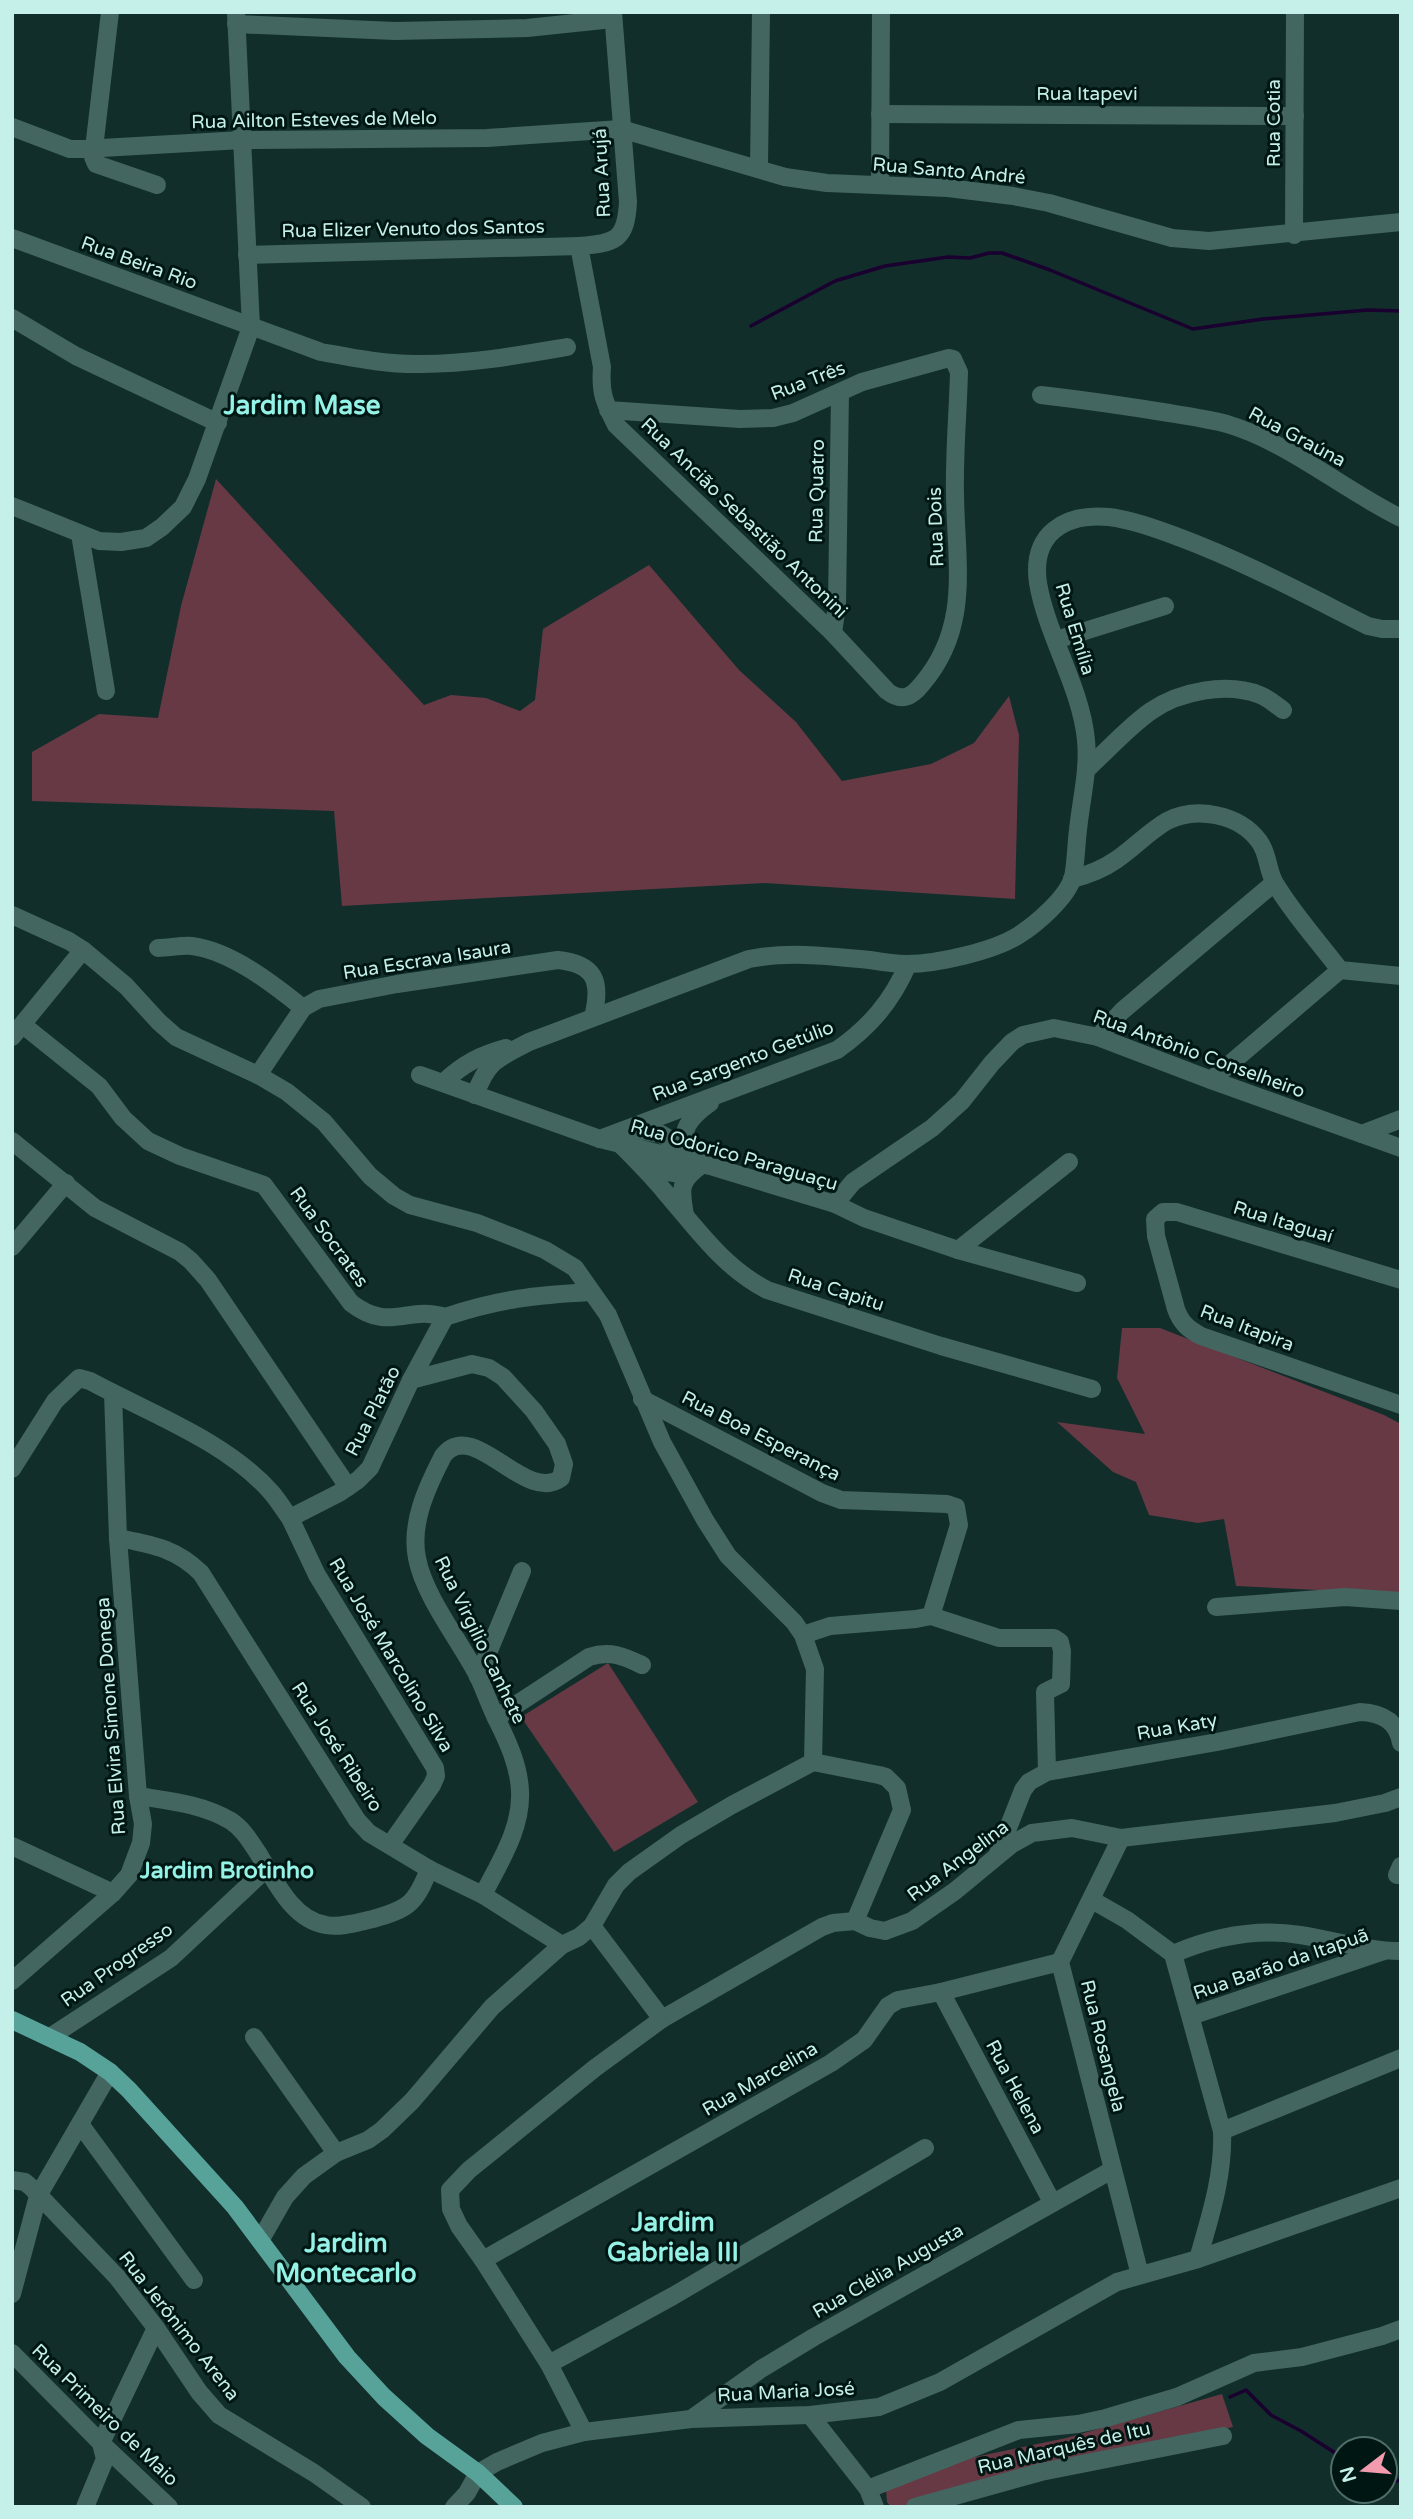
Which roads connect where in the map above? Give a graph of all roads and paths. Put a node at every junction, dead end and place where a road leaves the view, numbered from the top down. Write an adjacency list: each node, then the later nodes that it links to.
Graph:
1 (110, 12): 12 (street)
2 (761, 12): 13 (street)
3 (881, 12): 7 (street)
4 (1295, 12): 8 (street, Rua Cotia)
5 (613, 15): 6 (street); 10 (street, Rua Arujá)
6 (236, 18): 11 (street)
7 (880, 114): 8 (street, Rua Itapevi); 15 (street)
8 (1295, 116): 17 (street, Rua Cotia)
9 (12, 127): 12 (street, Rua Ailton Esteves de Melo)
10 (621, 129): 11 (street, Rua Ailton Esteves de Melo); 13 (street, Rua Santo André); 19 (street, Rua Arujá)
11 (242, 140): 12 (street, Rua Ailton Esteves de Melo); 20 (street)
12 (95, 147): 14 (street)
13 (759, 167): 15 (street, Rua Santo André)
14 (157, 185)
15 (880, 185): 17 (street, Rua Santo André)
16 (1401, 222): 17 (street, Rua Santo André)
17 (1294, 235)
18 (12, 238): 22 (street, Rua Beira Rio)
19 (579, 246): 20 (street, Rua Elizer Venuto dos Santos); 27 (street, Rua Ancião Sebastião Antonini)
20 (247, 255): 22 (street)
21 (12, 318): 28 (street)
22 (251, 327): 23 (street, Rua Beira Rio); 28 (street)
23 (567, 347)
24 (937, 361): 25 (street, Rua Três); 37 (street, Rua Dois)
25 (840, 392): 27 (street, Rua Três); 34 (street, Rua Quatro)
26 (1041, 395): 30 (street, Rua Graúna)
27 (608, 410): 34 (street, Rua Ancião Sebastião Antonini)
28 (218, 423): 31 (street)
29 (12, 506): 31 (street)
30 (1401, 518)
31 (80, 534): 36 (street)
32 (1165, 606): 35 (street)
33 (1401, 629): 35 (street, Rua Emília)
34 (833, 633): 37 (street, Rua Ancião Sebastião Antonini)
35 (1056, 640): 39 (street, Rua Emília)
36 (106, 691)
37 (909, 697)
38 (1283, 710): 39 (street)
39 (1086, 770): 40 (street, Rua Emília)
40 (1072, 879): 41 (street); 45 (street, Rua Emília)
41 (1274, 883): 46 (street); 51 (street)
42 (12, 915): 44 (street)
43 (159, 948): 48 (street)
44 (83, 950): 50 (street); 53 (street)
45 (908, 964): 49 (street, Rua Emília); 57 (street, Rua Sargento Getúlio)
46 (1340, 970): 47 (street); 55 (street)
47 (1401, 976)
48 (303, 1008): 49 (street, Rua Escrava Isaura); 53 (street)
49 (593, 1017): 52 (street, Rua Emília)
50 (18, 1031): 78 (street, Rua Socrates)
51 (1098, 1037): 55 (street, Rua Antônio Conselheiro); 70 (street, Rua Antônio Conselheiro)
52 (529, 1042): 56 (street); 58 (street)
53 (258, 1075): 77 (street)
54 (421, 1075): 56 (street, Rua Odorico Paraguaçu)
55 (1211, 1080): 60 (street, Rua Antônio Conselheiro)
56 (444, 1082): 58 (street, Rua Odorico Paraguaçu)
57 (743, 1084): 61 (street, Rua Sargento Getúlio); 64 (street)
58 (474, 1095): 61 (street, Rua Odorico Paraguaçu)
59 (1401, 1119): 60 (street)
60 (1362, 1134): 63 (street, Rua Antônio Conselheiro)
61 (624, 1136): 64 (street); 66 (street, Rua Capitu); 67 (street, Rua Odorico Paraguaçu)
62 (12, 1141): 69 (street)
63 (1401, 1148)
64 (689, 1151): 67 (street)
65 (1069, 1162): 74 (street)
66 (639, 1163): 68 (street); 71 (street, Rua Capitu)
67 (703, 1164): 68 (street); 70 (street, Rua Odorico Paraguaçu)
68 (688, 1175): 71 (street)
69 (66, 1183): 73 (street); 85 (street)
70 (835, 1204): 74 (street, Rua Odorico Paraguaçu)
71 (686, 1216): 80 (street, Rua Capitu)
72 (1155, 1219): 75 (street, Rua Itaguaí); 83 (street, Rua Itapira)
73 (12, 1247)
74 (958, 1250): 76 (street, Rua Odorico Paraguaçu)
75 (1401, 1280)
76 (1077, 1283)
77 (592, 1292): 78 (street); 82 (street)
78 (445, 1317): 79 (street, Rua Platão)
79 (411, 1380): 85 (street, Rua Platão); 94 (street, Rua Virgilio Canhete)
80 (1092, 1389)
81 (113, 1394): 84 (street); 86 (street); 87 (street, Rua Elvira Simone Donega)
82 (642, 1399): 91 (street, Rua Boa Esperança); 92 (street)
83 (1401, 1405)
84 (12, 1469)
85 (348, 1487): 86 (street, Rua Platão)
86 (290, 1518): 103 (street, Rua José Marcolino Silva)
87 (118, 1538): 99 (street, Rua Elvira Simone Donega); 103 (street, Rua José Ribeiro)
88 (522, 1571): 94 (street)
89 (1401, 1601): 90 (street)
90 (1216, 1607)
91 (931, 1616): 92 (street); 98 (street)
92 (803, 1635): 97 (street)
93 (642, 1665): 95 (street)
94 (478, 1677): 95 (street, Rua Virgilio Canhete)
95 (496, 1718): 109 (street, Rua Virgilio Canhete)
96 (1401, 1743): 98 (street, Rua Katy)
97 (813, 1762): 111 (street); 112 (street)
98 (1047, 1772): 105 (street)
99 (138, 1796): 106 (street); 108 (street, Rua Elvira Simone Donega)
100 (1401, 1797): 102 (street, Rua Angelina)
101 (12, 1828): 104 (street)
102 (1121, 1838): 105 (street, Rua Angelina); 110 (street, Rua Rosangela)
103 (390, 1845): 107 (street, Rua José Ribeiro)
104 (14, 1847): 108 (street)
105 (996, 1859): 111 (street, Rua Angelina)
106 (267, 1868): 107 (street); 122 (street, Rua Progresso)
107 (429, 1869): 109 (street, Rua José Ribeiro)
108 (113, 1893): 117 (street, Rua Elvira Simone Donega)
109 (483, 1895): 113 (street, Rua José Ribeiro)
110 (1091, 1900): 115 (street); 116 (street, Rua Rosangela)
111 (855, 1921): 120 (street)
112 (592, 1926): 113 (street); 120 (street)
113 (562, 1945): 129 (street)
114 (1392, 1951): 115 (street); 119 (street, Rua Barão da Itapuã)
115 (1173, 1954): 119 (street)
116 (1060, 1962): 118 (street, Rua Marcelina); 130 (street, Rua Rosangela)
117 (12, 1981)
118 (941, 1992): 134 (street, Rua Helena); 137 (street, Rua Marcelina)
119 (1191, 2016): 127 (street)
120 (662, 2019): 137 (street)
121 (12, 2020): 122 (main road)
122 (50, 2037): 125 (main road)
123 (254, 2037): 129 (street)
124 (1401, 2058): 127 (street)
125 (110, 2072): 126 (street); 135 (main road)
126 (80, 2124): 133 (street); 139 (street)
127 (1222, 2131): 136 (street)
128 (925, 2148): 144 (street)
129 (336, 2153): 135 (street)
130 (1112, 2170): 134 (street, Rua Clélia Augusta); 138 (street, Rua Rosangela)
131 (12, 2180): 133 (street, Rua Jerônimo Arena)
132 (1401, 2188): 136 (street, Rua Maria José)
133 (38, 2196): 140 (street); 141 (street, Rua Jerônimo Arena)
134 (1052, 2202): 146 (street, Rua Clélia Augusta)
135 (261, 2239): 150 (main road)
136 (1198, 2259): 138 (street, Rua Maria José)
137 (483, 2260): 144 (street)
138 (1140, 2275): 145 (street, Rua Maria José)
139 (194, 2280)
140 (12, 2294)
141 (156, 2329): 149 (street); 154 (street, Rua Jerônimo Arena)
142 (1401, 2329): 151 (street)
143 (12, 2353): 149 (street, Rua Primeiro de Maio)
144 (549, 2364): 147 (street)
145 (810, 2415): 146 (street, Rua Maria José); 151 (street)
146 (691, 2419): 147 (street, Rua Maria José)
147 (584, 2432): 150 (street, Rua Maria José)
148 (1223, 2436): 158 (street, Rua Marquês de Itu)
149 (101, 2443): 152 (street); 153 (street, Rua Primeiro de Maio)
150 (478, 2473): 155 (street); 156 (main road)
151 (868, 2489): 157 (street)
152 (85, 2507)
153 (169, 2507)
154 (362, 2507)
155 (454, 2507)
156 (514, 2507)
157 (875, 2507)
158 (915, 2507)

